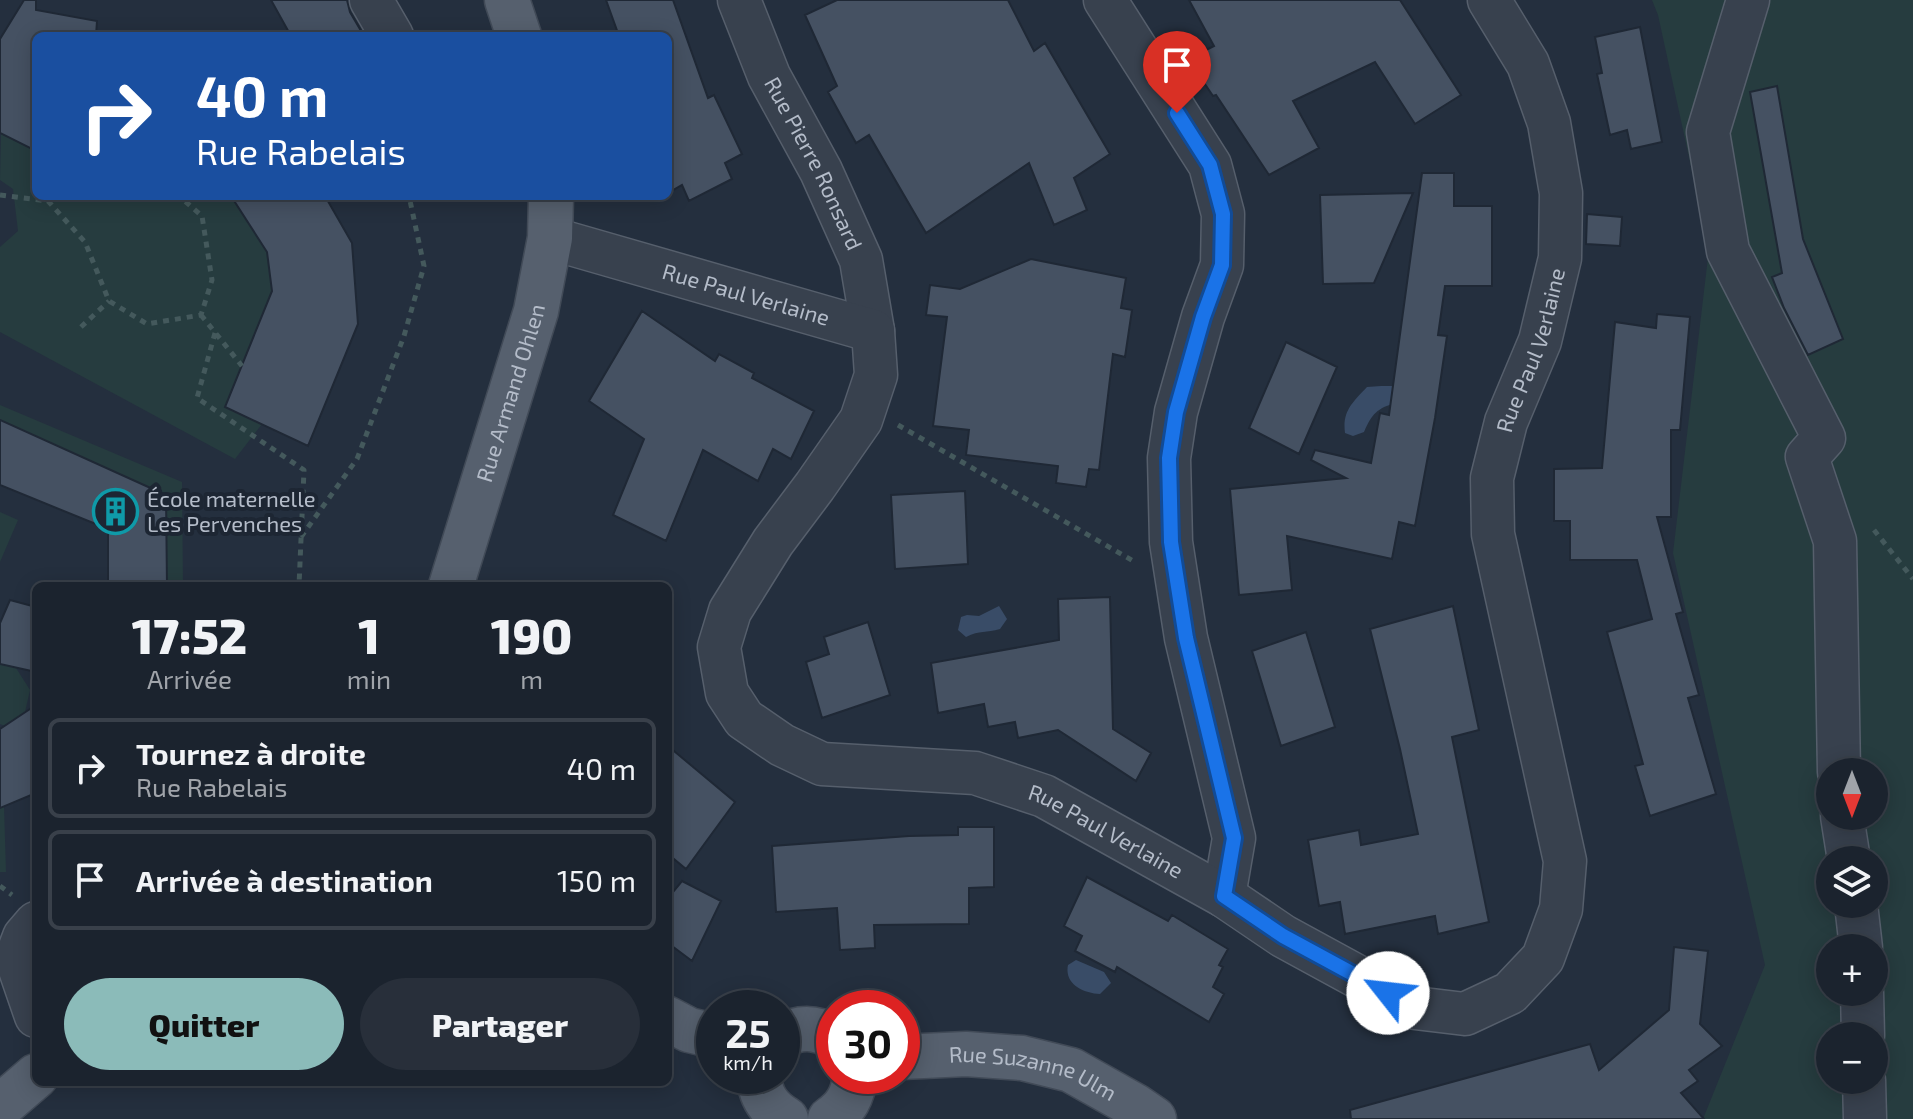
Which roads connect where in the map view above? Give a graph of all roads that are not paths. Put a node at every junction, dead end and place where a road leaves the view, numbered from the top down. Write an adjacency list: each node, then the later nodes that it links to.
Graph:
1 (371, 0): 7 (street)
2 (507, 0): 8 (main road)
3 (739, 0): 10 (street, Rue Pierre Ronsard)
4 (1105, 0): 13 (street)
5 (1489, 0): 13 (street, Rue Paul Verlaine)
6 (1748, 0): 12 (street)
7 (390, 32)
8 (518, 32)
9 (550, 217): 10 (street, Rue Paul Verlaine); 11 (main road, Rue Armand Ohlen)
10 (873, 331): 13 (street, Rue Paul Verlaine)
11 (452, 582)
12 (1839, 758)
13 (1224, 896)
14 (32, 928): 15 (street)
15 (32, 1004)
16 (672, 1021): 17 (main road)
17 (696, 1032)
18 (672, 1041): 19 (main road)
19 (696, 1050)
20 (920, 1056): 24 (main road, Rue Suzanne Ulm)
21 (32, 1079): 23 (main road)
22 (1864, 1094): 25 (street)
23 (0, 1107)
24 (1154, 1119)
25 (1865, 1119)

